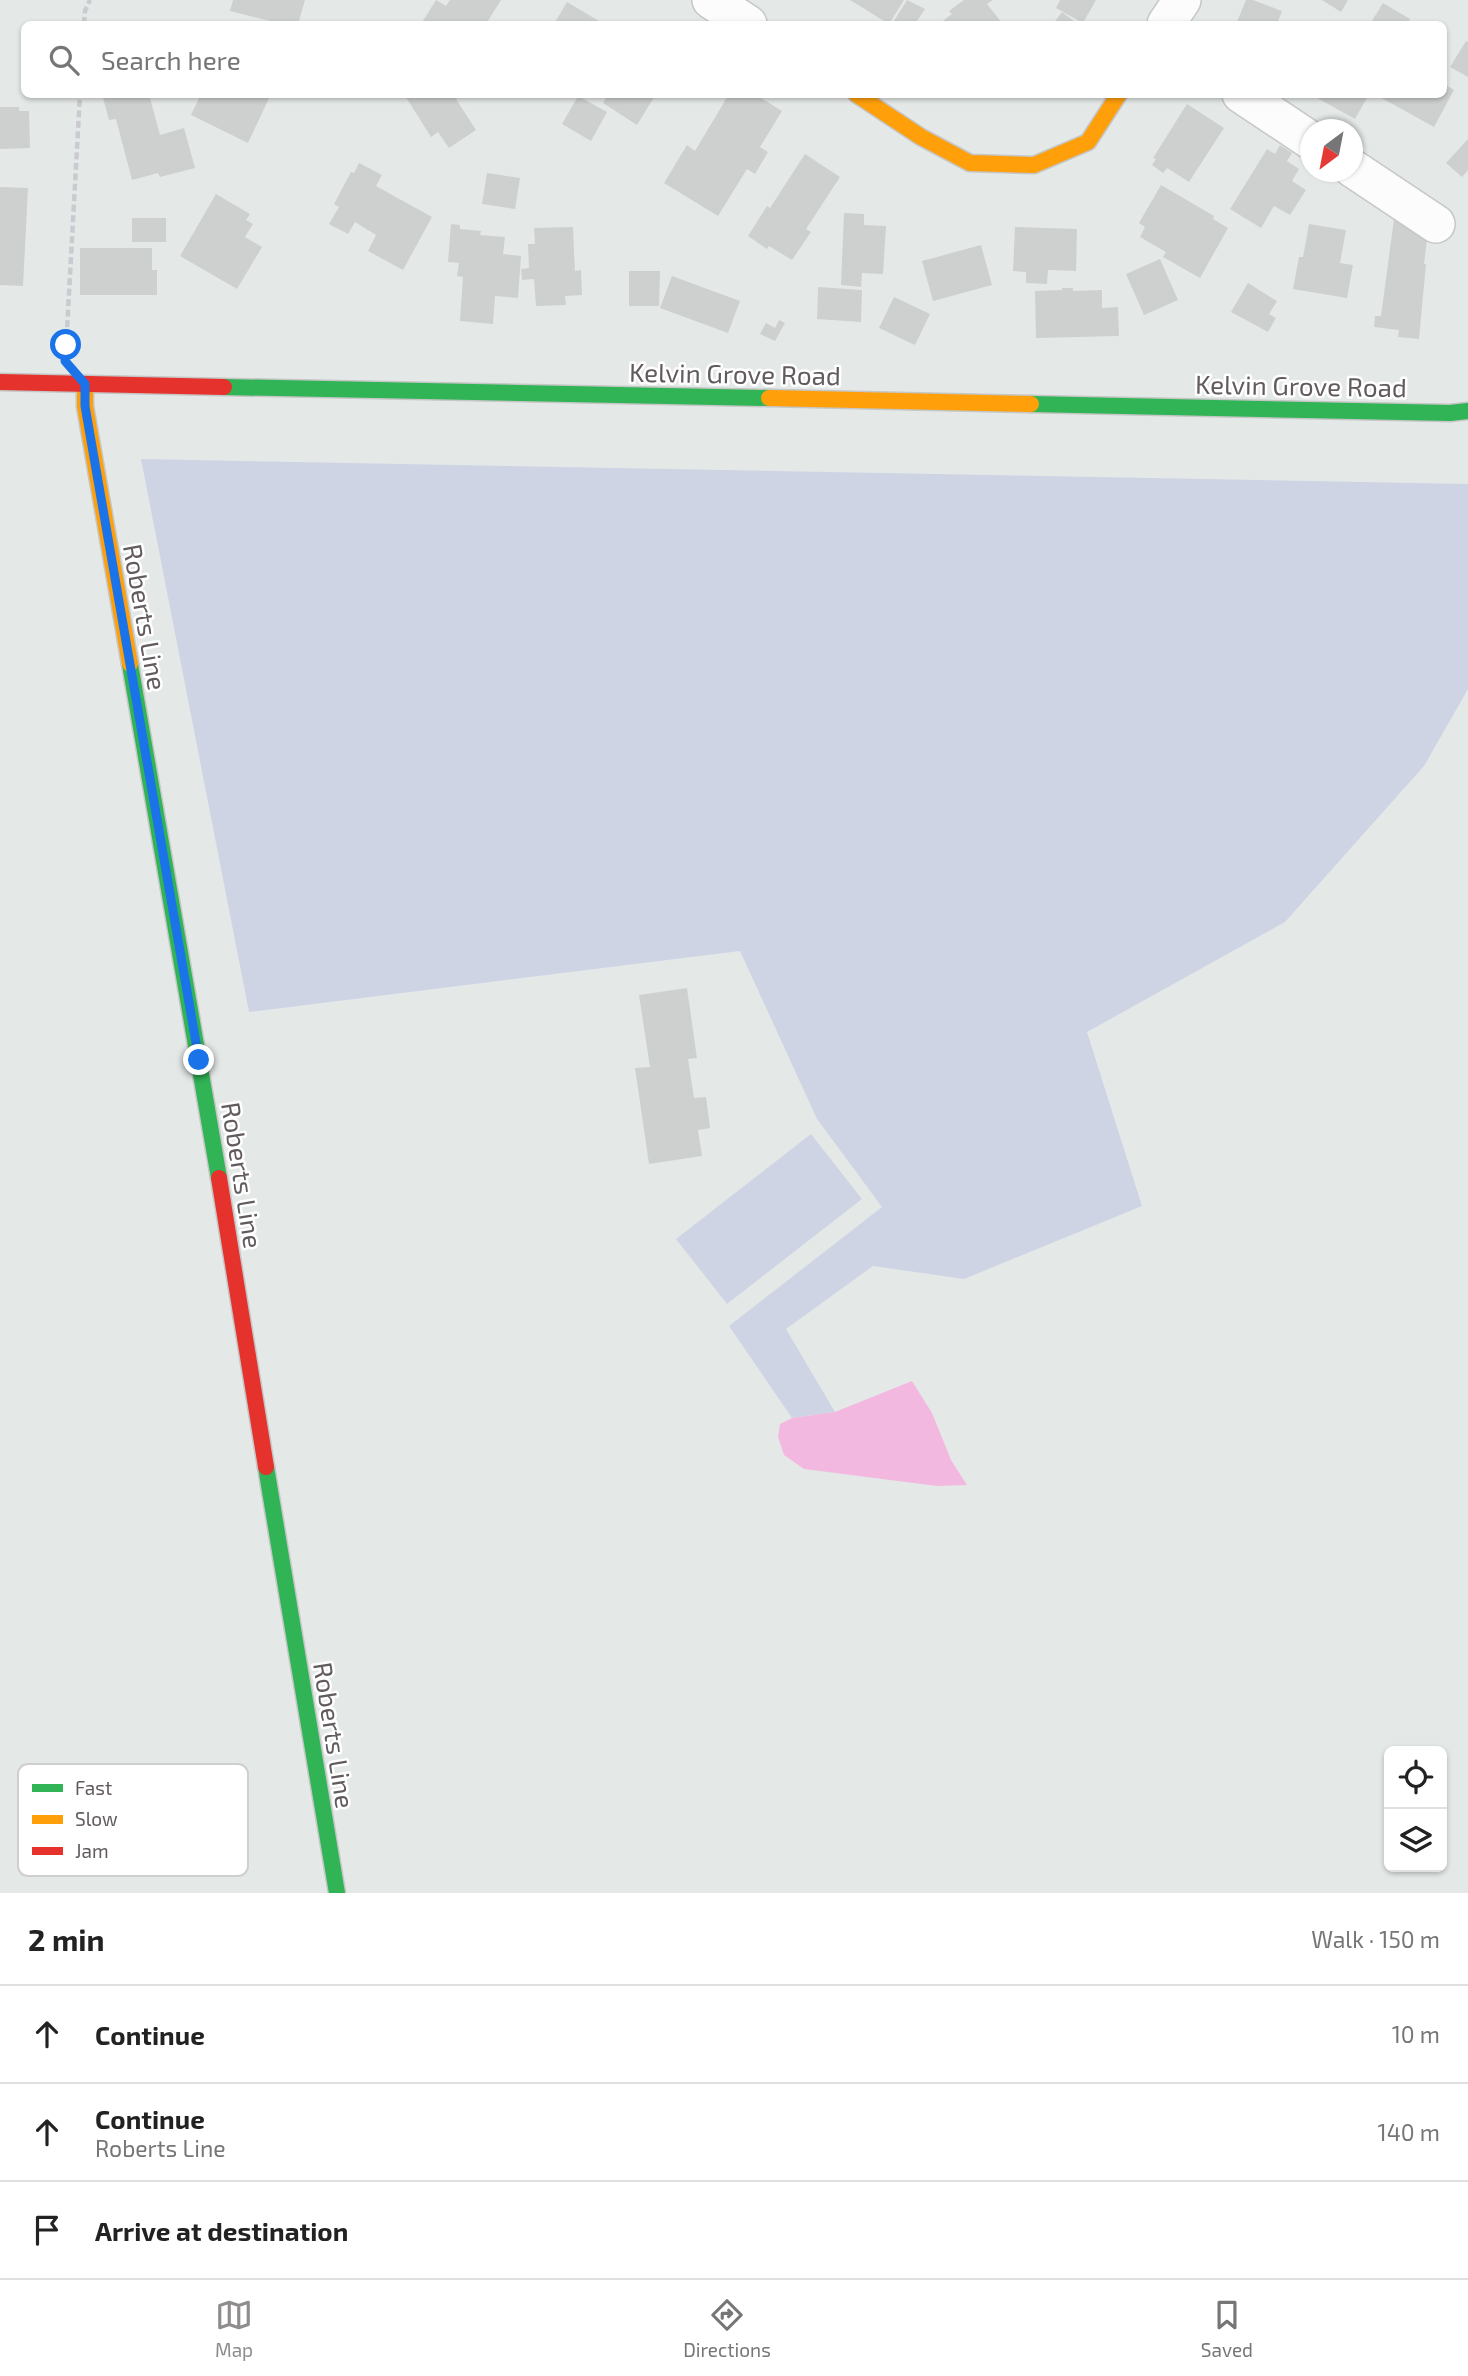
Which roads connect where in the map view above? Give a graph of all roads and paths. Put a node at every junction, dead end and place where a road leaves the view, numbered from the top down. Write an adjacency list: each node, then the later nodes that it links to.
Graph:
1 (90, 0): 4 (path)
2 (711, 0): 5 (street)
3 (1182, 0): 6 (street)
4 (84, 21)
5 (743, 21)
6 (1168, 21)
7 (80, 98): 15 (path)
8 (862, 98): 9 (street)
9 (1116, 98)
10 (1247, 98): 11 (street)
11 (1300, 133)
12 (1363, 175): 13 (street)
13 (1437, 223)
14 (0, 382): 15 (street, Kelvin Grove Road)
15 (85, 384): 16 (street, Kelvin Grove Road); 17 (street, Roberts Line)
16 (1468, 411)
17 (337, 1893)

